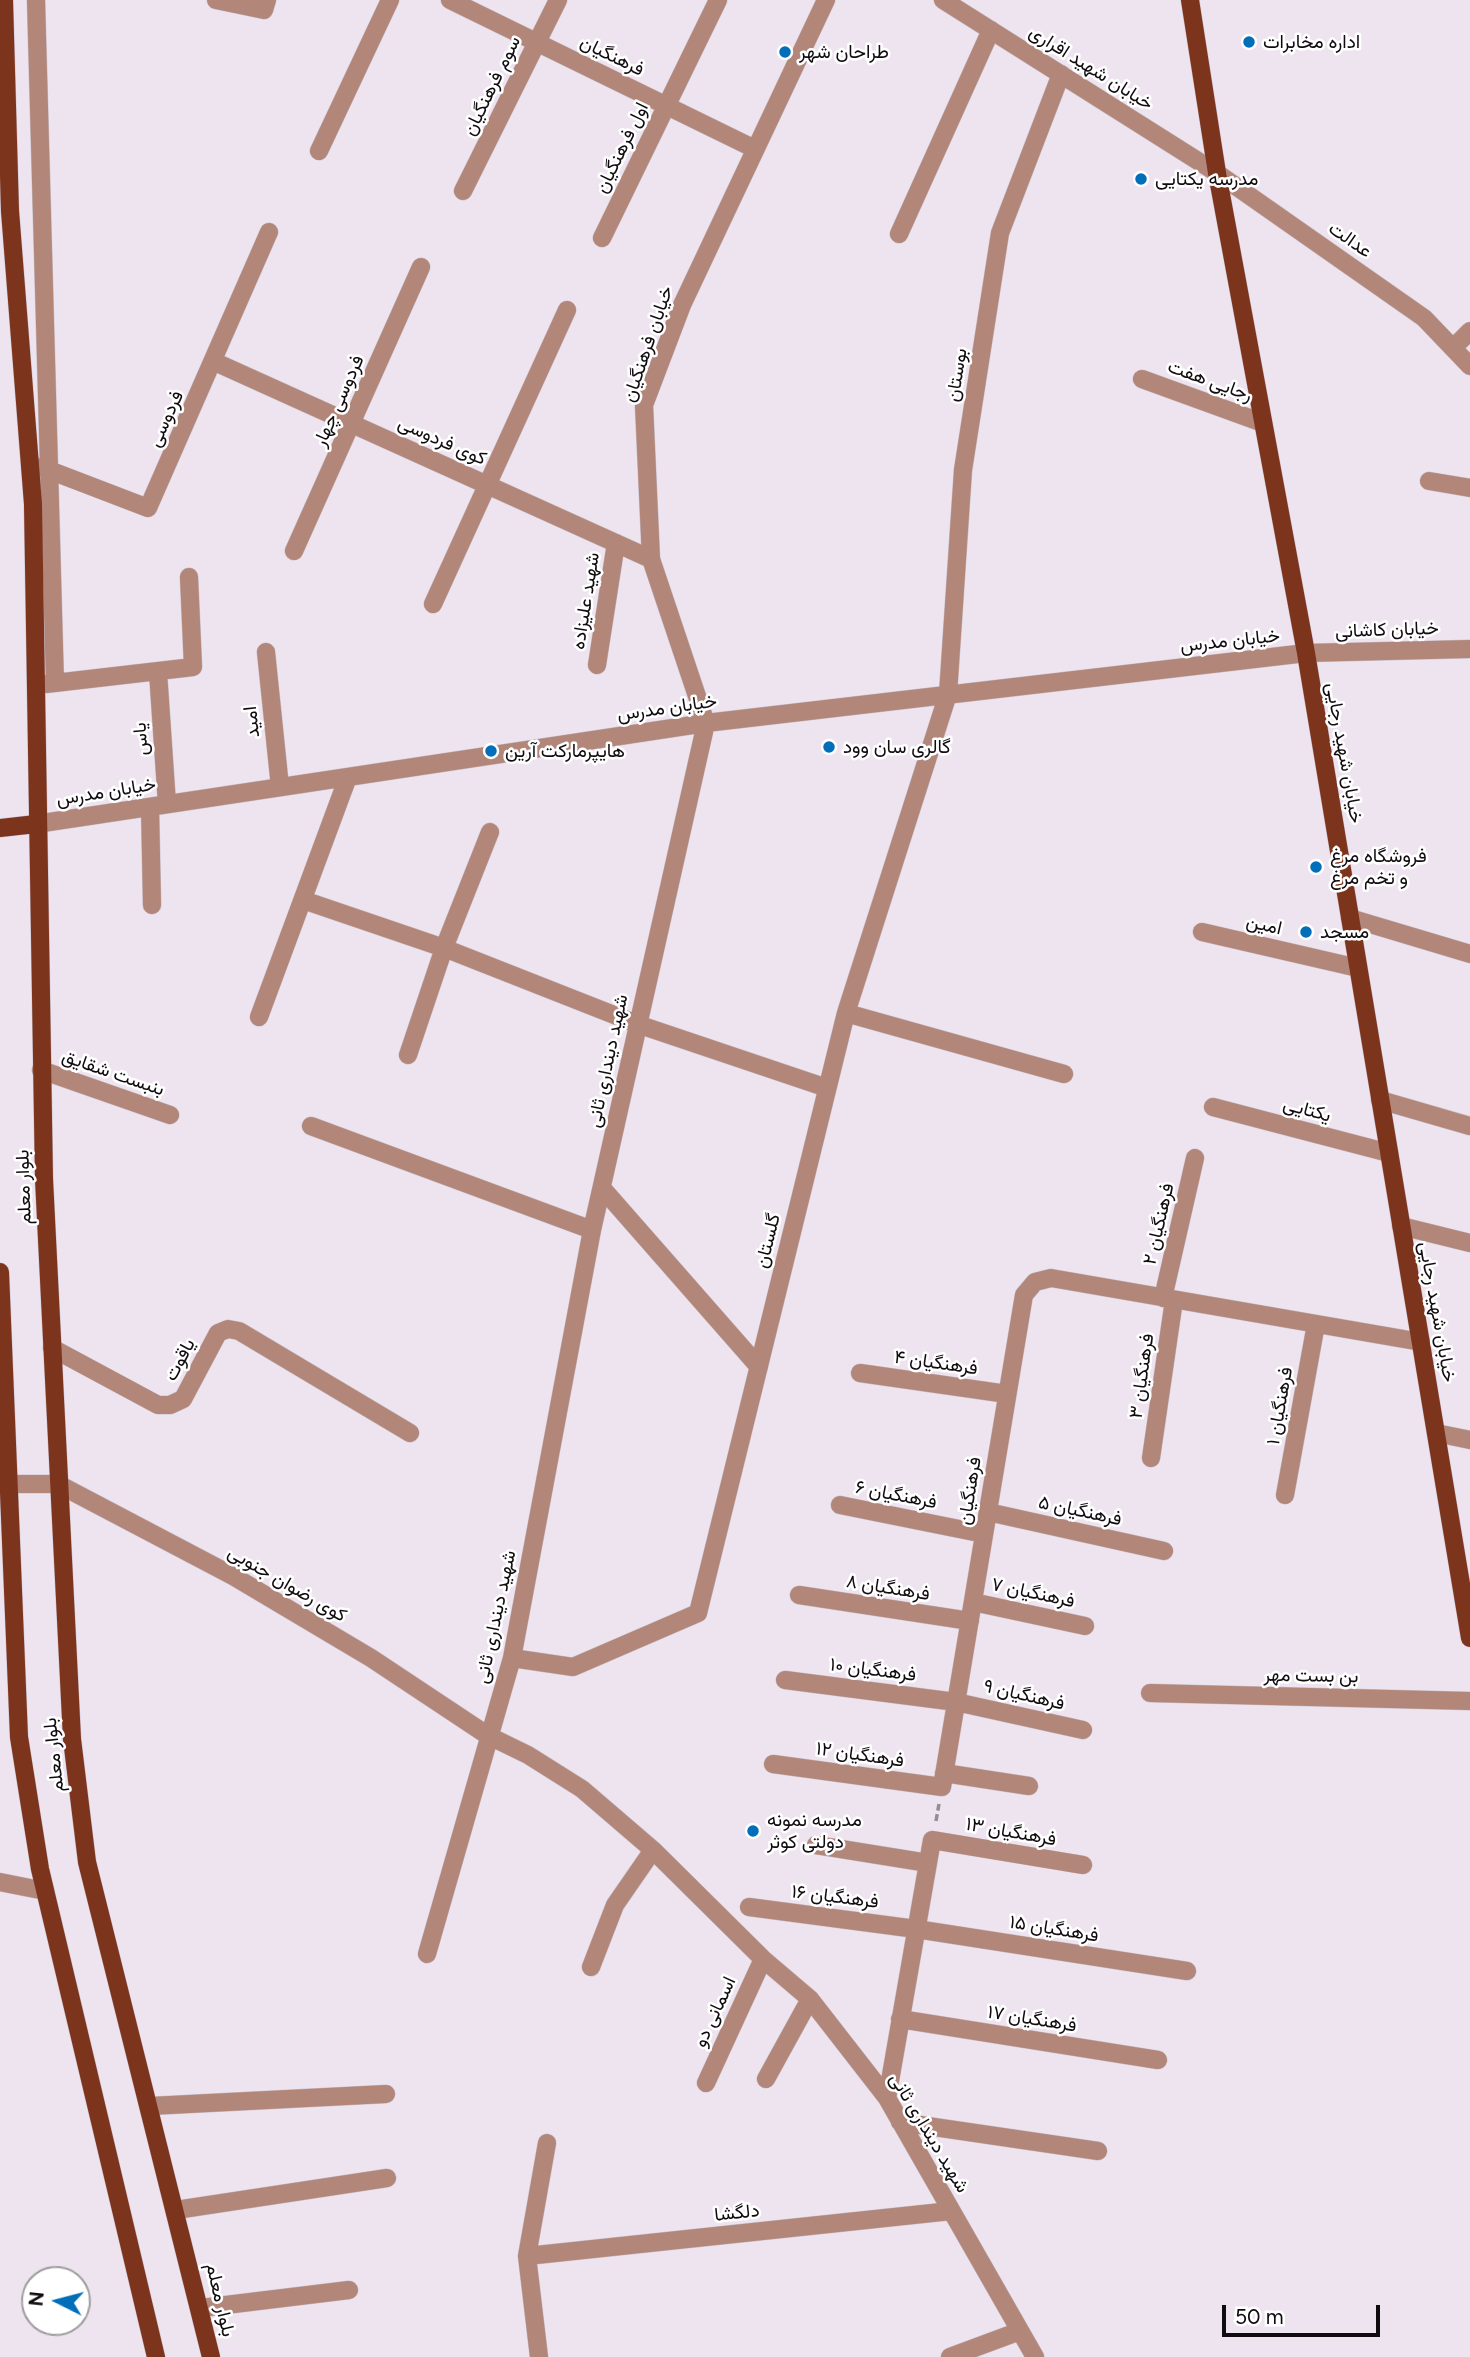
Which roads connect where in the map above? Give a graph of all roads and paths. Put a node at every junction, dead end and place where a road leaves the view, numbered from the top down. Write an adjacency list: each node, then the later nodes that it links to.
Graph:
1 (4, 0): 33 (main road, بلوار معلم)
2 (36, 0): 34 (street)
3 (216, 0): 4 (street)
4 (267, 0)
5 (390, 0): 18 (street)
6 (450, 0): 14 (street, فرهنگیان)
7 (558, 0): 14 (street, سوم فرهنگیان)
8 (718, 0): 16 (street, اول فرهنگیان)
9 (826, 0): 17 (street, خیابان فرهنگیان)
10 (943, 0): 12 (street, خیابان شهید اقراری)
11 (1190, 0): 19 (main road, خیابان شهید رجایی)
12 (973, 8): 13 (street, خیابان شهید اقراری)
13 (991, 30): 15 (street, خیابان شهید اقراری); 22 (street)
14 (537, 43): 16 (street, فرهنگیان); 20 (street, سوم فرهنگیان)
15 (1060, 74): 19 (street, خیابان شهید اقراری); 50 (street, بوستان)
16 (666, 105): 17 (street, فرهنگیان); 23 (street, اول فرهنگیان)
17 (755, 149): 40 (street, خیابان فرهنگیان)
18 (318, 151)
19 (1217, 173): 27 (street, عدالت); 31 (main road, خیابان شهید رجایی)
20 (463, 191)
21 (270, 232): 28 (street, فردوسی)
22 (899, 234)
23 (602, 238)
24 (421, 267): 32 (street, فردوسی چهار)
25 (566, 310): 36 (street)
26 (1470, 331): 27 (street)
27 (1453, 348): 29 (street, عدالت)
28 (215, 362): 32 (street, کوی فردوسی); 34 (street, فردوسی)
29 (1470, 366)
30 (1142, 379): 31 (street, رجایی هفت)
31 (1263, 423): 45 (main road, خیابان شهید رجایی)
32 (353, 424): 36 (street, کوی فردوسی); 39 (street, فردوسی چهار)
33 (31, 463): 34 (street, فردوسی); 49 (main road, بلوار معلم)
34 (50, 471): 48 (street)
35 (1429, 481): 37 (street)
36 (490, 486): 38 (street, کوی فردوسی); 42 (street)
37 (1470, 488)
38 (616, 543): 40 (street, کوی فردوسی); 46 (street, شهید علیزاده)
39 (295, 551)
40 (652, 559): 51 (street, خیابان فرهنگیان)
41 (189, 576): 47 (street)
42 (433, 604)
43 (1470, 649): 45 (street, خیابان کاشانی)
44 (266, 652): 53 (street, امید)
45 (1306, 653): 50 (street, خیابان مدرس); 60 (main road, خیابان شهید رجایی)
46 (597, 665)
47 (158, 672): 48 (street); 54 (street, یاس)
48 (55, 683): 49 (street)
49 (35, 685): 55 (main road, بلوار معلم)
50 (948, 694): 51 (street, خیابان مدرس); 65 (street, گلستان)
51 (706, 723): 52 (street, خیابان مدرس); 67 (street, شهید دینداری ثانی)
52 (348, 777): 53 (street, خیابان مدرس); 58 (street)
53 (279, 787): 54 (street, خیابان مدرس)
54 (158, 806): 55 (street, خیابان مدرس); 59 (street, یاس)
55 (36, 824): 56 (main road); 69 (main road, بلوار معلم)
56 (0, 828)
57 (490, 832): 62 (street)
58 (303, 900): 62 (street); 66 (street)
59 (152, 905)
60 (1350, 918): 63 (street); 64 (main road, خیابان شهید رجایی)
61 (1202, 932): 64 (street, امین)
62 (444, 948): 67 (street); 68 (street)
63 (1470, 954)
64 (1358, 968): 72 (main road, خیابان شهید رجایی)
65 (846, 1013): 70 (street); 71 (street, گلستان)
66 (259, 1017)
67 (637, 1024): 71 (street); 79 (street, شهید دینداری ثانی)
68 (408, 1055)
69 (41, 1070): 74 (street, بنبست شقایق); 87 (main road, بلوار معلم)
70 (1064, 1074)
71 (827, 1088): 88 (street, گلستان)
72 (1380, 1100): 76 (street); 77 (main road, خیابان شهید رجایی)
73 (1213, 1107): 77 (street, یکتایی)
74 (170, 1115)
75 (311, 1126): 81 (street)
76 (1470, 1126)
77 (1390, 1153): 80 (main road, خیابان شهید رجایی)
78 (1195, 1158): 84 (street, فرهنگیان ۲)
79 (602, 1188): 81 (street, شهید دینداری ثانی); 88 (street)
80 (1401, 1226): 82 (street); 86 (main road, خیابان شهید رجایی)
81 (593, 1230): 107 (street, شهید دینداری ثانی)
82 (1470, 1243)
83 (0, 1272): 95 (main road, بلوار معلم)
84 (1169, 1299): 85 (street, فرهنگیان); 90 (street, فرهنگیان); 94 (street, فرهنگیان ۳)
85 (1316, 1324): 86 (street, فرهنگیان); 97 (street, فرهنگیان ۱)
86 (1421, 1342): 92 (main road, خیابان شهید رجایی)
87 (52, 1348): 91 (street, یاقوت); 96 (main road, بلوار معلم)
88 (759, 1367): 107 (street, گلستان)
89 (860, 1373): 90 (street, فرهنگیان ۴)
90 (1007, 1394): 99 (street, فرهنگیان)
91 (410, 1433)
92 (1436, 1433): 93 (street); 106 (main road, خیابان شهید رجایی)
93 (1470, 1440)
94 (1151, 1458)
95 (4, 1482): 96 (street); 123 (main road, بلوار معلم)
96 (58, 1484): 113 (street, کوی رضوان جنوبی); 137 (main road, بلوار معلم)
97 (1285, 1495)
98 (840, 1505): 100 (street, فرهنگیان ۶)
99 (988, 1512): 100 (street, فرهنگیان); 101 (street, فرهنگیان ۵)
100 (984, 1534): 103 (street, فرهنگیان)
101 (1164, 1551)
102 (799, 1595): 104 (street, فرهنگیان ۸)
103 (973, 1602): 104 (street, فرهنگیان); 105 (street, فرهنگیان ۷)
104 (970, 1622): 110 (street, فرهنگیان)
105 (1085, 1626)
106 (1470, 1638)
107 (512, 1658): 113 (street, شهید دینداری ثانی)
108 (785, 1680): 110 (street, فرهنگیان ۱۰)
109 (1150, 1693): 111 (street, بن بست مهر)
110 (956, 1702): 112 (street, فرهنگیان ۹); 115 (street, فرهنگیان)
111 (1470, 1702)
112 (1083, 1730)
113 (487, 1735): 119 (street, شهید دینداری ثانی); 126 (street)
114 (773, 1763): 115 (street, فرهنگیان ۱۲)
115 (943, 1780): 116 (street, فرهنگیان ۱۲); 117 (path)
116 (1029, 1786)
117 (932, 1840): 120 (street); 121 (street, فرهنگیان ۱۳)
118 (816, 1845): 120 (street)
119 (653, 1850): 127 (street, شهید دینداری ثانی); 128 (street)
120 (928, 1863): 125 (street)
121 (1083, 1865)
122 (0, 1882): 123 (street)
123 (46, 1891): 148 (main road, بلوار معلم)
124 (749, 1907): 125 (street, فرهنگیان ۱۶)
125 (916, 1929): 129 (street, فرهنگیان ۱۵); 131 (street)
126 (426, 1954)
127 (763, 1959): 130 (street, شهید دینداری ثانی); 134 (street, اسمانی دو)
128 (591, 1967)
129 (1186, 1970)
130 (810, 1999): 133 (street); 136 (street, شهید دینداری ثانی)
131 (901, 2019): 132 (street, فرهنگیان ۱۷); 136 (street)
132 (1158, 2060)
133 (766, 2079)
134 (706, 2083)
135 (386, 2094): 137 (street)
136 (887, 2098): 138 (street, شهید دینداری ثانی)
137 (150, 2106): 142 (main road, بلوار معلم)
138 (900, 2122): 140 (street); 143 (street, شهید دینداری ثانی)
139 (547, 2143): 144 (street)
140 (1098, 2151)
141 (387, 2178): 142 (street)
142 (176, 2210): 146 (main road, بلوار معلم)
143 (951, 2211): 144 (street, دلگشا); 147 (street, شهید دینداری ثانی)
144 (527, 2256): 150 (street)
145 (349, 2290): 146 (street)
146 (201, 2308): 149 (main road, بلوار معلم)
147 (1020, 2331): 151 (street); 152 (street, شهید دینداری ثانی)
148 (156, 2357)
149 (211, 2357)
150 (540, 2357)
151 (950, 2357)
152 (1035, 2357)

